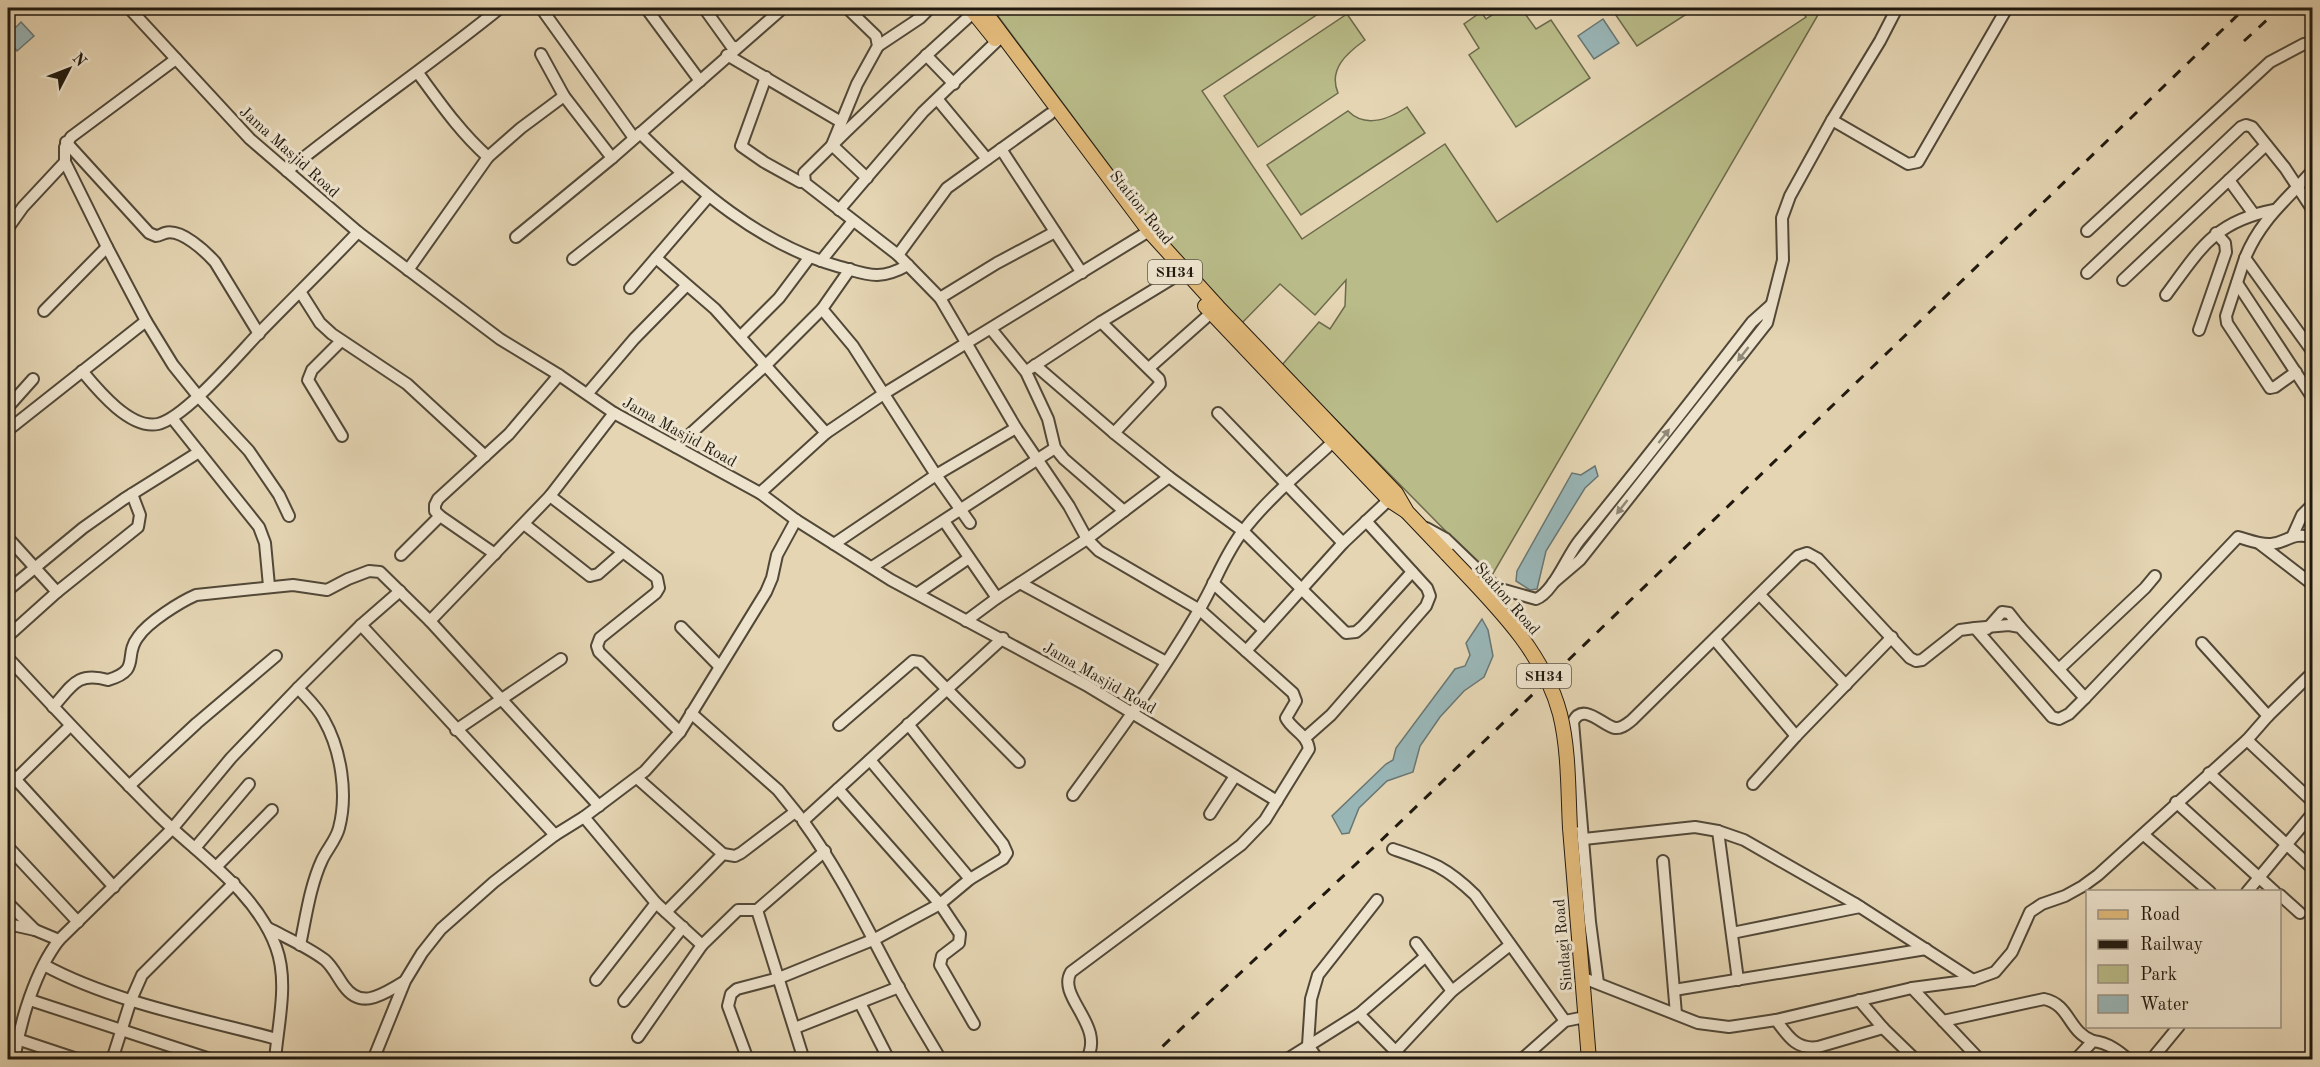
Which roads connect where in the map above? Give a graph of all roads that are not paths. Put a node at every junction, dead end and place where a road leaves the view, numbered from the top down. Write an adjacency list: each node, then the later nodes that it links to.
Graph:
1 (129, 8): 18 (street, Jama Masjid Road)
2 (500, 8): 19 (street)
3 (541, 8): 28 (street)
4 (646, 8): 21 (street)
5 (704, 8): 15 (street)
6 (783, 8): 15 (street)
7 (847, 8): 14 (street)
8 (930, 8): 14 (street)
9 (1897, 8): 26 (street)
10 (2007, 8): 26 (street)
11 (976, 9): 12 (main road, Station Road / SH34); 17 (street); 54 (main road, Station Road / SH34)
12 (997, 41): 22 (street); 25 (main road, Station Road / SH34)
13 (2313, 43): 51 (street)
14 (878, 46): 27 (street)
15 (731, 51): 20 (street); 21 (street)
16 (541, 54): 23 (street)
17 (926, 55): 22 (street); 30 (street)
18 (176, 58): 29 (street); 37 (street, Jama Masjid Road)
19 (418, 73): 33 (street); 37 (street)
20 (766, 77): 27 (street); 42 (street)
21 (700, 81): 28 (street)
22 (954, 84): 24 (street)
23 (564, 96): 33 (street); 34 (street)
24 (938, 100): 35 (street); 40 (street)
25 (1050, 114): 32 (street); 54 (main road, Station Road / SH34)
26 (1832, 120): 132 (street)
27 (841, 122): 30 (street)
28 (637, 136): 34 (street); 39 (street)
29 (66, 142): 36 (street); 84 (street)
30 (832, 145): 40 (street); 46 (street)
31 (2266, 145): 41 (street); 43 (street); 68 (street)
32 (1001, 149): 35 (street); 53 (street)
33 (488, 157): 66 (street)
34 (612, 158): 56 (street)
35 (987, 159): 58 (street)
36 (65, 162): 50 (street); 57 (street)
37 (287, 171): 52 (street, Jama Masjid Road)
38 (2313, 171): 43 (street)
39 (681, 174): 44 (street); 62 (street)
40 (867, 178): 46 (street)
41 (2229, 180): 48 (street); 70 (street)
42 (800, 182)
43 (2298, 188): 45 (street); 47 (street)
44 (709, 196): 59 (street); 60 (street)
45 (2313, 209)
46 (839, 210): 49 (street)
47 (2274, 210): 48 (street); 61 (street)
48 (2253, 213): 55 (street)
49 (854, 222): 58 (street); 63 (street)
50 (8, 228)
51 (2087, 231)
52 (358, 232): 66 (street, Jama Masjid Road); 74 (street)
53 (1055, 232): 67 (street); 76 (street)
54 (1145, 233): 67 (street); 69 (main road, Station Road / SH34); 121 (main road, Station Road / SH34)
55 (2216, 233): 75 (street); 83 (street)
56 (516, 237)
57 (107, 247): 78 (street); 80 (street)
58 (898, 255): 64 (street)
59 (656, 258): 72 (street); 73 (street)
60 (809, 258): 63 (street); 85 (street)
61 (2246, 258): 71 (street); 88 (street)
62 (573, 259)
63 (821, 261): 65 (street)
64 (908, 265): 65 (street); 76 (street)
65 (850, 269): 77 (street)
66 (408, 270): 94 (street, Jama Masjid Road)
67 (1082, 273): 82 (street)
68 (2087, 273)
69 (1178, 275): 79 (main road, Station Road / SH34); 81 (street)
70 (2123, 280)
71 (2237, 283): 93 (street); 93 (street)
72 (686, 286): 85 (street); 96 (street)
73 (630, 288)
74 (301, 292): 84 (street); 86 (street)
75 (2166, 295)
76 (940, 298): 87 (street)
77 (822, 309): 89 (street); 97 (street)
78 (44, 311)
79 (1211, 313): 91 (street); 109 (main road, Station Road / SH34)
80 (146, 321): 92 (street); 98 (street)
81 (1101, 322): 90 (street); 91 (street)
82 (991, 329): 87 (street); 90 (street)
83 (2199, 330)
84 (259, 334): 98 (street)
85 (741, 336): 89 (street)
86 (341, 340): 108 (street); 113 (street)
87 (966, 344): 97 (street); 104 (street)
88 (2313, 351)
89 (766, 365): 106 (street); 110 (street)
90 (1031, 368): 107 (street); 111 (street)
91 (1149, 369): 107 (street)
92 (82, 371): 103 (street); 105 (street)
93 (2296, 372): 99 (street)
94 (560, 375): 96 (street, Jama Masjid Road); 113 (street)
95 (33, 379): 100 (street)
96 (588, 393): 101 (street, Jama Masjid Road)
97 (885, 393): 106 (street); 115 (street)
98 (198, 396): 103 (street); 125 (street)
99 (2313, 398)
100 (8, 407)
101 (614, 412): 110 (street, Jama Masjid Road); 120 (street)
102 (1218, 413): 117 (street)
103 (172, 418): 112 (street)
104 (1016, 428): 114 (street); 115 (street)
105 (8, 430)
106 (826, 433): 118 (street)
107 (1114, 433): 116 (street)
108 (342, 436)
109 (1334, 441): 117 (street); 121 (main road, Station Road / SH34)
110 (676, 447): 118 (street, Jama Masjid Road)
111 (1055, 448): 114 (street); 124 (street)
112 (199, 452): 119 (street); 152 (street)
113 (485, 456): 126 (street)
114 (1037, 460): 123 (street); 137 (street)
115 (936, 475): 123 (street); 139 (street)
116 (1169, 477): 124 (street); 133 (street)
117 (1287, 485): 133 (street); 138 (street)
118 (760, 493): 127 (street, Jama Masjid Road)
119 (132, 494): 146 (street); 156 (street)
120 (550, 496): 131 (street); 141 (street)
121 (1393, 496): 129 (street); 132 (main road, Station Road / SH34)
122 (2313, 505): 134 (street)
123 (961, 510): 128 (street); 130 (street)
124 (1121, 513): 137 (street)
125 (289, 516)
126 (440, 516): 142 (street); 143 (street)
127 (796, 520): 139 (street, Jama Masjid Road); 179 (street)
128 (944, 521): 144 (street); 145 (street)
129 (1366, 521): 138 (street); 147 (street)
130 (970, 523)
131 (524, 524): 141 (street); 142 (street)
132 (1420, 525): 221 (main road, Station Road / SH34, bridge)
133 (1243, 531): 150 (street); 153 (street)
134 (2293, 535): 135 (street); 140 (street)
135 (2313, 537)
136 (8, 538): 146 (street)
137 (1088, 539): 149 (street); 160 (street)
138 (1343, 543): 153 (street)
139 (834, 544): 145 (street, Jama Masjid Road)
140 (2260, 544): 151 (street); 185 (street)
141 (622, 553): 195 (street)
142 (495, 554): 161 (street)
143 (401, 555)
144 (969, 558): 157 (street); 159 (street)
145 (872, 567): 157 (street, Jama Masjid Road)
146 (34, 568): 154 (street); 156 (street)
147 (1412, 572): 153 (street); 197 (street)
148 (2155, 576): 180 (street)
149 (1020, 583): 159 (street); 178 (street)
150 (1213, 583): 160 (street); 167 (street)
151 (2313, 584)
152 (269, 586): 155 (street); 187 (street)
153 (1301, 589): 167 (street)
154 (8, 590)
155 (400, 591): 161 (street); 163 (street)
156 (57, 592): 168 (street)
157 (918, 593): 162 (street, Jama Masjid Road)
158 (1760, 595): 169 (street); 172 (street); 182 (street)
159 (997, 598): 162 (street)
160 (1200, 610): 174 (street); 178 (street)
161 (430, 621): 186 (street)
162 (966, 621): 170 (street, Jama Masjid Road)
163 (361, 625): 183 (street); 194 (street)
164 (681, 627): 179 (street)
165 (1987, 627): 166 (street); 171 (street); 180 (street)
166 (1975, 628): 169 (street); 171 (street)
167 (1264, 630): 174 (street)
168 (8, 636)
169 (1892, 637): 182 (street)
170 (1002, 638): 184 (street); 189 (street, Jama Masjid Road)
171 (1985, 639): 185 (street)
172 (1715, 640): 196 (street); 226 (street)
173 (2202, 643): 190 (street)
174 (1246, 651): 197 (street)
175 (276, 656): 208 (street)
176 (8, 658): 187 (street)
177 (561, 659): 186 (street)
178 (1166, 662): 189 (street)
179 (719, 666): 188 (street)
180 (2059, 669): 185 (street)
181 (2313, 673): 190 (street)
182 (1845, 685): 196 (street)
183 (298, 688): 222 (street); 261 (street)
184 (947, 689): 191 (street); 193 (street); 200 (street)
185 (2085, 698)
186 (500, 699): 194 (street); 214 (street)
187 (53, 707): 192 (street)
188 (691, 713): 195 (street); 216 (street)
189 (1134, 713): 203 (street, Jama Masjid Road); 210 (street)
190 (2268, 716): 198 (street)
191 (909, 724): 199 (street); 237 (street)
192 (70, 726): 205 (street); 208 (street)
193 (839, 726)
194 (456, 730): 224 (street)
195 (680, 732): 204 (street)
196 (1796, 736): 207 (street)
197 (1305, 738): 211 (street)
198 (2247, 740): 202 (street); 212 (street)
199 (870, 760): 209 (street); 237 (street)
200 (1019, 762)
201 (8, 771): 205 (street)
202 (2209, 773): 213 (street); 227 (street)
203 (1235, 776): 211 (street, Jama Masjid Road); 217 (street)
204 (637, 778): 214 (street); 232 (street)
205 (12, 784): 239 (street)
206 (249, 784): 229 (street)
207 (1753, 784)
208 (129, 786): 222 (street)
209 (838, 789): 220 (street); 247 (street)
210 (1073, 795)
211 (1277, 801): 310 (street)
212 (2313, 801)
213 (2176, 802): 225 (street); 236 (street)
214 (599, 806): 219 (street)
215 (272, 810): 234 (street)
216 (795, 812): 220 (street); 232 (street)
217 (1209, 814)
218 (2313, 814): 227 (street)
219 (584, 817): 224 (street); 246 (street)
220 (803, 820): 231 (street)
221 (1570, 828): 267 (main road, Sindagi Road / SH34)
222 (172, 829): 229 (street); 239 (street)
223 (1718, 831): 226 (street); 248 (street); 257 (street)
224 (555, 835): 272 (street)
225 (2144, 835): 240 (street); 271 (street)
226 (1584, 839): 273 (street)
227 (2286, 844): 235 (street); 236 (street)
228 (8, 847): 252 (street)
229 (195, 848): 234 (street)
230 (1393, 849): 263 (street)
231 (825, 851): 249 (street); 258 (street)
232 (723, 854): 250 (street)
233 (1663, 861): 276 (street)
234 (216, 867): 238 (street)
235 (2313, 868)
236 (2259, 877): 241 (street); 242 (street)
237 (970, 879): 247 (street)
238 (234, 883): 255 (street); 279 (street)
239 (114, 887): 252 (street)
240 (2209, 890)
241 (2248, 890)
242 (2274, 890)
243 (2281, 896): 251 (street)
244 (1377, 900): 298 (street)
245 (8, 903): 256 (street)
246 (656, 903): 250 (street); 269 (street)
247 (940, 904): 258 (street); 289 (street)
248 (1860, 907): 257 (street); 264 (street)
249 (757, 910): 262 (street); 268 (street)
250 (666, 912): 254 (street)
251 (2300, 913)
252 (78, 922): 259 (street)
253 (8, 924): 256 (street)
254 (682, 927): 262 (street); 281 (street)
255 (268, 928): 261 (street); 296 (street)
256 (35, 930): 259 (street)
257 (1732, 933): 270 (street)
258 (875, 939): 268 (street); 274 (street)
259 (58, 940): 266 (street)
260 (1416, 943): 265 (street)
261 (300, 945): 272 (street)
262 (702, 945): 294 (street)
263 (1510, 945): 277 (street); 287 (street)
264 (1926, 949): 270 (street); 271 (street)
265 (1426, 956): 277 (street); 283 (street)
266 (44, 965): 278 (street); 279 (street)
267 (1581, 977): 273 (street); 285 (main road, Sindagi Road / SH34)
268 (779, 978): 290 (street); 307 (street)
269 (596, 980)
270 (1738, 980): 276 (street)
271 (1973, 980): 275 (street)
272 (405, 981): 306 (street)
273 (1598, 983): 284 (street)
274 (899, 987): 282 (street); 309 (street)
275 (1912, 988): 280 (street); 288 (street)
276 (1674, 990): 284 (street)
277 (1452, 991): 299 (street)
278 (30, 1000): 293 (street); 295 (street)
279 (131, 1000): 293 (street); 296 (street)
280 (1859, 1000): 286 (street); 291 (street)
281 (624, 1001)
282 (860, 1003): 290 (street); 300 (street)
283 (1359, 1014): 298 (street); 299 (street)
284 (1677, 1014): 286 (street)
285 (1585, 1017): 287 (street); 314 (main road, Sindagi Road / SH34)
286 (1776, 1020): 291 (street)
287 (1565, 1021): 313 (street)
288 (1943, 1021): 297 (street); 316 (street)
289 (974, 1024)
290 (795, 1028): 308 (street)
291 (1883, 1028): 315 (street)
292 (2178, 1028): 319 (street)
293 (121, 1029): 303 (street); 304 (street)
294 (638, 1037)
295 (17, 1039): 301 (street); 302 (street)
296 (277, 1039): 305 (street)
297 (2093, 1041): 317 (street); 318 (street)
298 (1308, 1046): 311 (street); 312 (street)
299 (1400, 1055)
300 (885, 1058)
301 (14, 1059)
302 (80, 1059)
303 (112, 1059)
304 (213, 1059)
305 (275, 1059)
306 (373, 1059)
307 (748, 1059)
308 (804, 1059)
309 (941, 1059)
310 (1086, 1059)
311 (1286, 1059)
312 (1318, 1059)
313 (1521, 1059)
314 (1588, 1059)
315 (1916, 1059)
316 (1980, 1059)
317 (2073, 1059)
318 (2129, 1059)
319 (2151, 1059)

